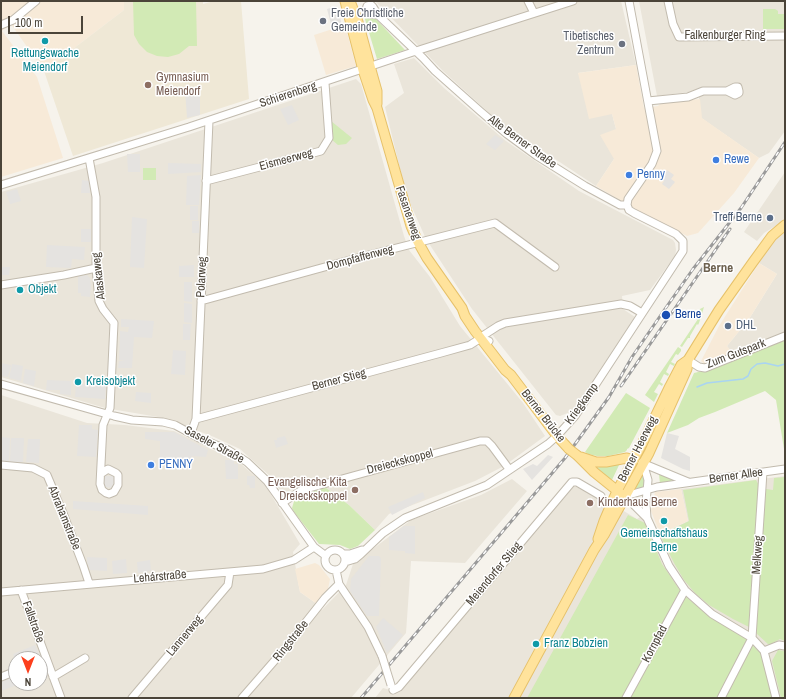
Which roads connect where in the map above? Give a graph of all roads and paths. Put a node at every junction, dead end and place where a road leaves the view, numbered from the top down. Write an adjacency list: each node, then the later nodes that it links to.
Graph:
1 (36, 1): 11 (street)
2 (345, 1): 9 (main road)
3 (350, 1): 9 (main road)
4 (528, 1): 8 (street)
5 (573, 1): 8 (street, Schierenberg)
6 (629, 1): 17 (street)
7 (668, 1): 12 (street, Falkenburger Ring)
8 (534, 13): 13 (street, Schierenberg)
9 (352, 15): 14 (main road, Fasanenweg)
10 (378, 15): 13 (street, Alte Berner Straße)
11 (1, 25)
12 (785, 36)
13 (416, 51): 14 (street, Schierenberg); 22 (street, Alte Berner Straße)
14 (367, 68): 15 (street, Schierenberg); 25 (main road, Fasanenweg)
15 (325, 83): 18 (street, Schierenberg); 20 (street, Eismeerweg)
16 (727, 91): 17 (street)
17 (648, 101): 22 (street)
18 (209, 121): 19 (street, Schierenberg); 20 (street, Polarweg)
19 (89, 158): 21 (street, Schierenberg); 27 (street, Alaskaweg)
20 (206, 181): 29 (street, Polarweg)
21 (1, 185)
22 (627, 205): 24 (street, Alte Berner Straße)
23 (785, 225): 33 (main road, Berner Heerweg)
24 (683, 241): 30 (street, Kriegkamp)
25 (418, 242): 26 (street, Dompfaffenweg); 29 (street, Dompfaffenweg); 32 (main road, Fasanenweg)
26 (555, 267)
27 (96, 268): 28 (street); 35 (street, Alaskaweg)
28 (1, 285)
29 (201, 301): 36 (street, Polarweg)
30 (642, 314): 32 (street, Berner Stieg); 38 (street, Kriegkamp)
31 (785, 336): 33 (street, Zum Gutspark)
32 (485, 338): 36 (street, Berner Stieg); 38 (main road, Berner Brücke)
33 (688, 360): 40 (main road, Berner Heerweg); 41 (main road, Berner Heerweg)
34 (1, 384): 35 (street, Saseler Straße)
35 (108, 414): 37 (street, Saseler Straße); 46 (street)
36 (196, 419): 37 (street, Polarweg)
37 (191, 433): 52 (street, Saseler Straße)
38 (557, 436): 39 (main road, Berner Brücke, bridge); 43 (street, Kriegkamp)
39 (578, 456): 40 (main road, Berner Brücke); 49 (main road, Berner Brücke)
40 (634, 460): 41 (street, Berner Brücke); 49 (main road, Berner Heerweg)
41 (643, 463): 47 (street); 48 (street); 51 (main road, Berner Heerweg)
42 (1, 465): 62 (street, Abrahamstraße)
43 (509, 469): 52 (street, Dreieckskoppel); 56 (street, Kriegkamp)
44 (785, 469): 45 (street, Berner Allee)
45 (763, 472): 47 (street, Berner Allee); 67 (street, Melkweg)
46 (102, 473)
47 (688, 482): 48 (street, Berner Allee)
48 (648, 489): 51 (street, Berner Allee); 53 (street)
49 (617, 490): 51 (main road, Berner Brücke); 54 (main road, Berner Heerweg)
50 (601, 496): 74 (street, Meiendorfer Stieg)
51 (625, 496): 53 (street); 54 (main road, Berner Heerweg)
52 (282, 502): 55 (street, Saseler Straße)
53 (647, 518): 65 (street)
54 (598, 542): 78 (main road, Berner Heerweg)
55 (314, 547): 58 (street, Saseler Straße); 61 (street, Lehárstraße)
56 (364, 549): 57 (street, Kriegkamp); 59 (street, Kriegkamp)
57 (343, 554): 58 (street); 59 (street)
58 (326, 556): 60 (street, Saseler Straße)
59 (345, 562): 60 (street)
60 (336, 570): 63 (street, Saseler Straße)
61 (230, 572): 62 (street, Lehárstraße); 76 (street, Lannerweg)
62 (89, 583): 64 (street, Lehárstraße)
63 (339, 584): 74 (street, Saseler Straße, bridge); 77 (street, Ringstraße)
64 (21, 590): 66 (street, Lehárstraße); 69 (street, Fallstraße)
65 (685, 590): 67 (street); 79 (street, Kornpfad)
66 (1, 592)
67 (752, 638): 70 (street); 80 (street)
68 (785, 646): 70 (street)
69 (40, 651)
70 (764, 651): 81 (street)
71 (85, 658): 73 (street)
72 (48, 668): 73 (street, Fallstraße)
73 (53, 676): 75 (street, Fallstraße)
74 (393, 691)
75 (61, 698)
76 (132, 698)
77 (242, 698)
78 (514, 698)
79 (626, 698)
80 (721, 698)
81 (776, 698)

